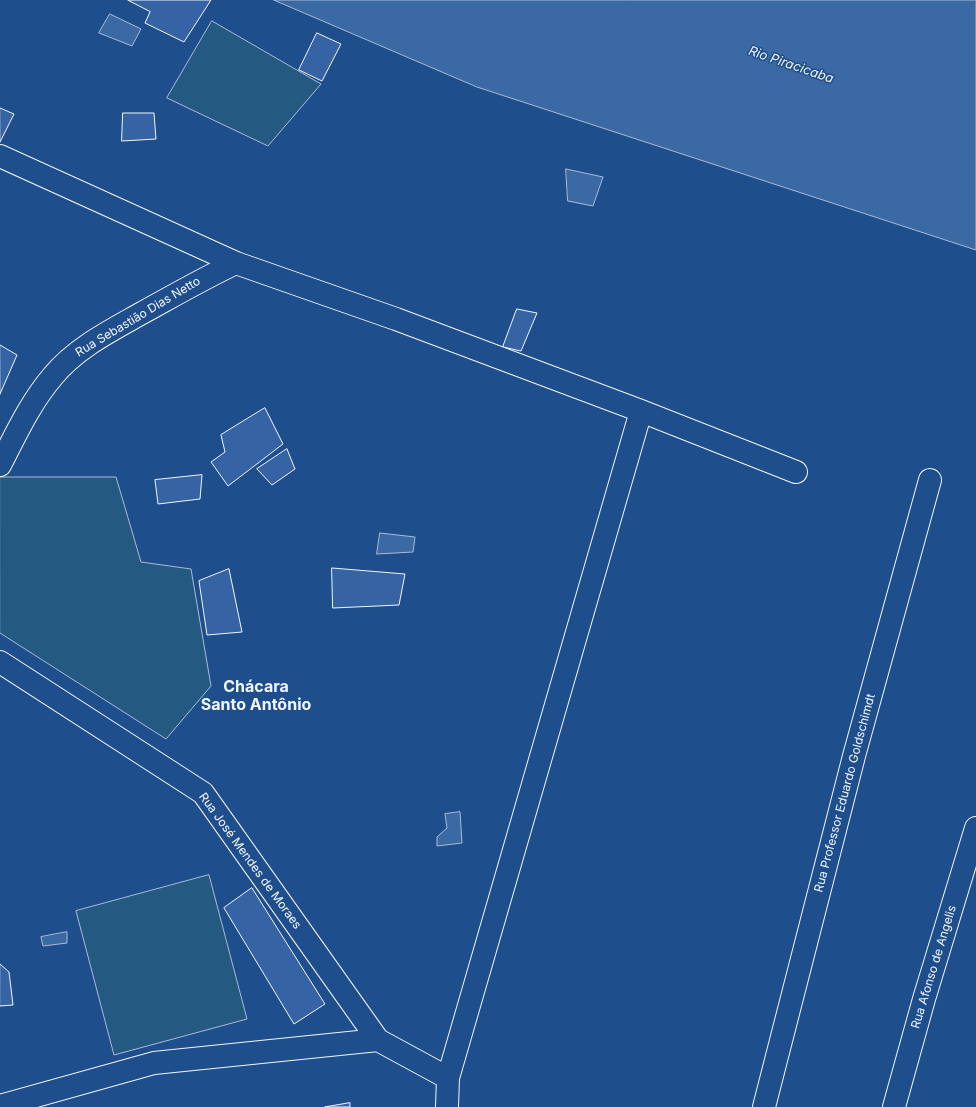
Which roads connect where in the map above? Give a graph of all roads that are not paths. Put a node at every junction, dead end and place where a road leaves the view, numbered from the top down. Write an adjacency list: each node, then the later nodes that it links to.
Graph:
1 (0, 156): 2 (street)
2 (236, 263): 3 (street); 4 (street, Rua Sebastião Dias Netto)
3 (641, 411): 5 (street); 10 (street)
4 (0, 465)
5 (796, 472)
6 (930, 480): 13 (street, Rua Professor Eduardo Goldschimdt)
7 (0, 662): 9 (street, Rua José Mendes de Moraes)
8 (976, 828): 14 (street, Rua Afonso de Angelis)
9 (378, 1040): 10 (street, Rua José Mendes de Moraes); 11 (street)
10 (448, 1078): 12 (street)
11 (0, 1106)
12 (447, 1107)
13 (764, 1107)
14 (894, 1107)

